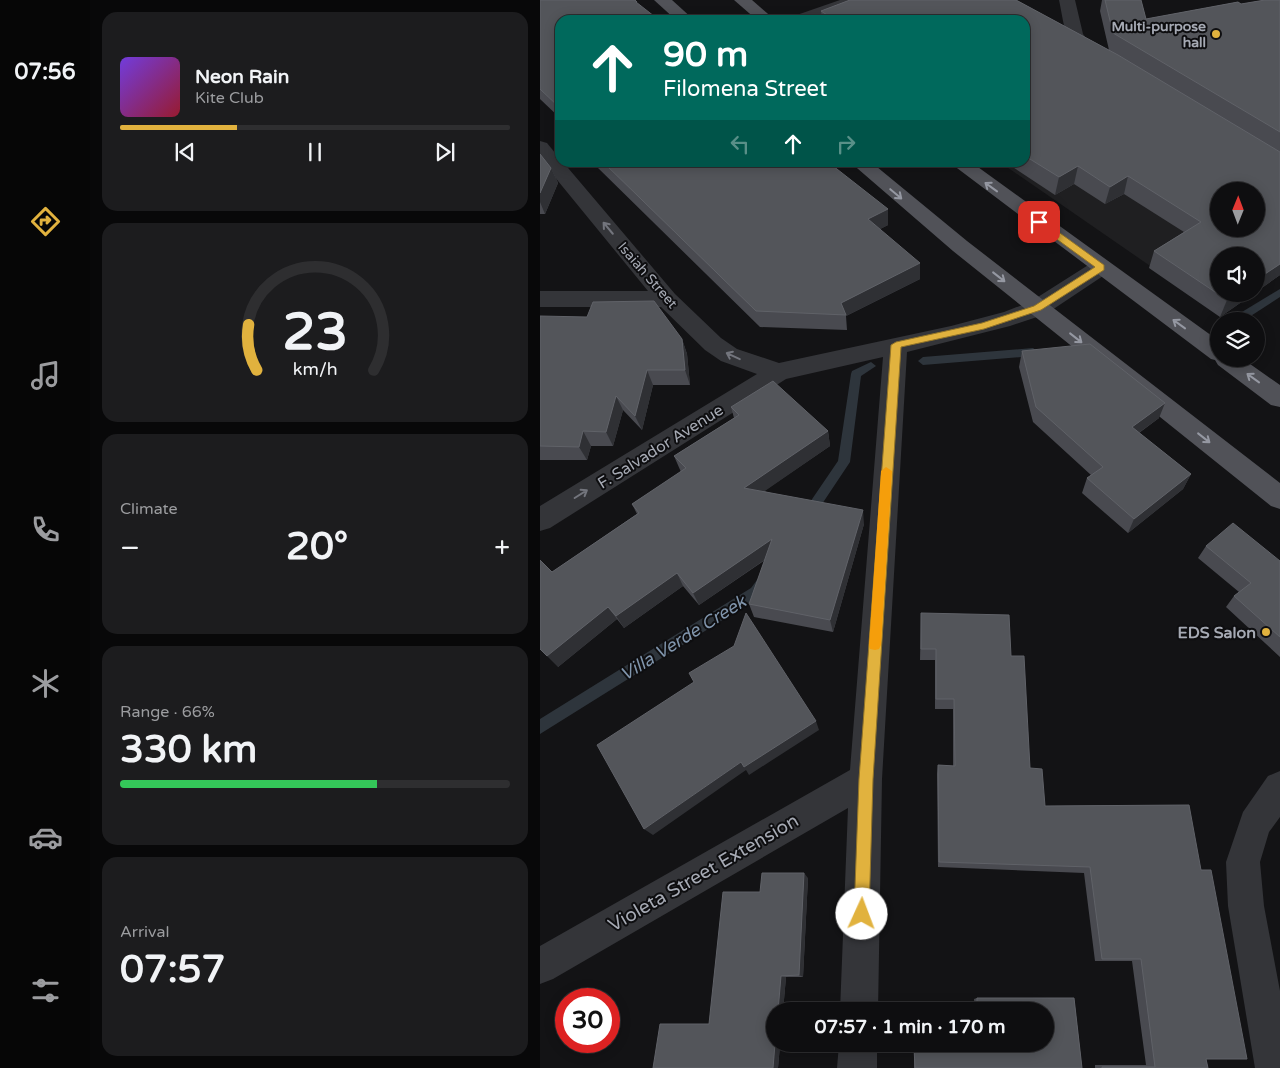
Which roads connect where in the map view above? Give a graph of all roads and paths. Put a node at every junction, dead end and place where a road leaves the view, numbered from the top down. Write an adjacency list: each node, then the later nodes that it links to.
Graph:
1 (662, 0): 5 (main road)
2 (742, 0): 6 (main road)
3 (855, 0): 7 (street)
4 (1067, 0): 8 (street)
5 (680, 15)
6 (761, 15)
7 (812, 15)
8 (1120, 66)
9 (540, 147): 10 (street, Isaiah Street, one-way to 9)
10 (555, 165)
11 (557, 167): 16 (street, Isaiah Street, one-way to 11)
12 (864, 167): 17 (main road, one-way to 17)
13 (965, 167): 14 (main road, one-way to 13)
14 (1101, 268): 17 (street); 19 (main road, one-way to 14)
15 (540, 299): 16 (street)
16 (667, 299): 21 (street, Isaiah Street, one-way to 16)
17 (1038, 308): 18 (street); 23 (main road, one-way to 23)
18 (896, 345): 21 (street); 25 (street)
19 (1210, 347)
20 (1237, 367): 22 (main road, one-way to 20)
21 (779, 372): 24 (street, F. Salvador Avenue, one-way to 21)
22 (1280, 398)
23 (1276, 490)
24 (543, 516)
25 (866, 779): 27 (street, Violeta Street Extension); 28 (street)
26 (1280, 788): 29 (street)
27 (540, 966)
28 (859, 1002)
29 (1273, 1034): 32 (street)
30 (858, 1052): 31 (street)
31 (857, 1068)
32 (1275, 1068)

